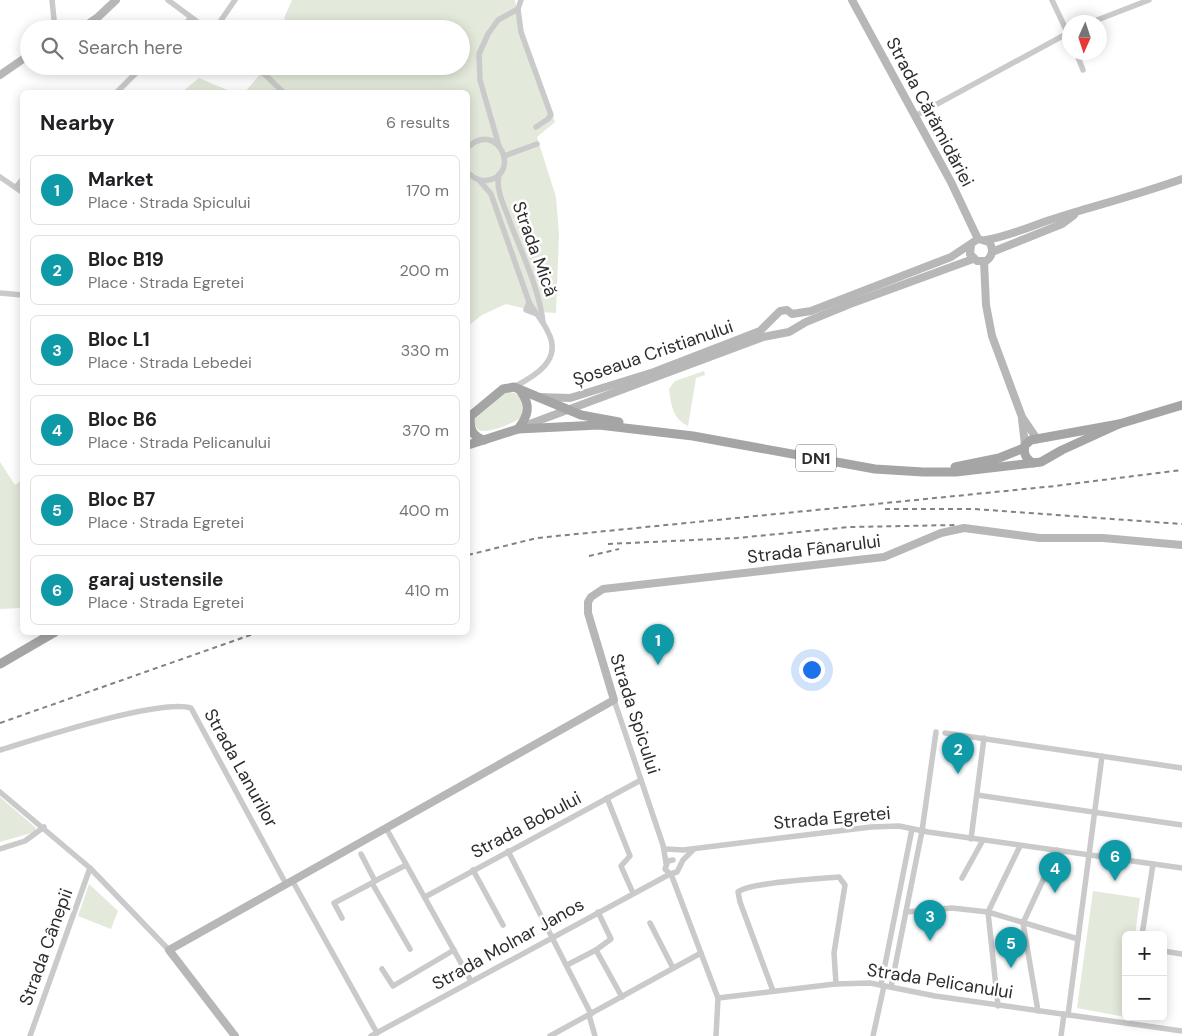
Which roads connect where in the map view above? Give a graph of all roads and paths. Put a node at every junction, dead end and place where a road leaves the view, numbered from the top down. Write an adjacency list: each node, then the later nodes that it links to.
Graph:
1 (52, 0): 12 (street)
2 (116, 0): 13 (street)
3 (168, 0): 11 (street)
4 (235, 0): 15 (street)
5 (521, 0): 9 (street)
6 (852, 0): 26 (street, Strada Cărămidăriei)
7 (1052, 0): 16 (street)
8 (1149, 0): 10 (street)
9 (518, 9): 27 (street); 28 (street)
10 (1107, 16)
11 (192, 18): 14 (street)
12 (54, 20)
13 (94, 20)
14 (195, 20)
15 (221, 20)
16 (1062, 20)
17 (1062, 38): 26 (street)
18 (1079, 60): 20 (street)
19 (20, 61): 21 (street)
20 (1083, 70)
21 (0, 75)
22 (134, 75): 24 (street)
23 (265, 75): 25 (street)
24 (119, 90)
25 (281, 90)
26 (915, 116): 43 (street, Strada Cărămidăriei)
27 (536, 127)
28 (496, 130): 29 (street); 32 (street)
29 (492, 141): 31 (street); 32 (street)
30 (537, 144): 33 (street)
31 (470, 146)
32 (499, 146): 33 (street)
33 (504, 156): 35 (street, Strada Mică)
34 (470, 174): 38 (street, Strada Mică)
35 (499, 174): 38 (street); 54 (street, Strada Mică)
36 (0, 177): 40 (street)
37 (1182, 179): 42 (street)
38 (479, 180): 50 (street, Strada Mică)
39 (20, 182): 40 (street)
40 (16, 187): 41 (street)
41 (20, 190)
42 (1076, 214): 43 (street); 45 (street)
43 (982, 240): 44 (street); 45 (street)
44 (971, 246): 46 (street); 52 (street, Șoseaua Cristianului)
45 (992, 252): 47 (street)
46 (973, 259): 47 (street); 55 (street, Șoseaua Cristianului)
47 (984, 261): 62 (street)
48 (0, 293): 49 (street)
49 (20, 295)
50 (529, 302): 51 (street, Strada Mică); 51 (street, Strada Mică)
51 (534, 313): 54 (street, Strada Mică)
52 (792, 314): 53 (street, Șoseaua Cristianului); 55 (street)
53 (773, 318): 56 (street); 58 (street, Șoseaua Cristianului)
54 (543, 322): 57 (street)
55 (794, 327): 56 (street, Șoseaua Cristianului)
56 (782, 332): 60 (street, Șoseaua Cristianului)
57 (517, 388): 58 (main road, DN1); 61 (main road); 65 (main road)
58 (536, 397): 60 (main road, DN1)
59 (1182, 404): 64 (main road, DN1)
60 (566, 410): 65 (street, Șoseaua Cristianului); 66 (main road, DN1)
61 (470, 416)
62 (1022, 417): 67 (street); 70 (street)
63 (470, 422): 68 (main road)
64 (1119, 424): 67 (main road, DN1); 71 (main road, DN1)
65 (518, 429): 66 (main road, DN1); 68 (main road, DN1)
66 (675, 433): 73 (main road, DN1)
67 (1038, 439): 70 (main road, DN1); 71 (main road)
68 (484, 440): 69 (main road, DN1)
69 (470, 444)
70 (1025, 447): 72 (main road); 73 (main road, DN1)
71 (1047, 458): 72 (main road, DN1)
72 (1034, 463): 73 (main road, DN1)
73 (941, 471)
74 (1182, 545): 75 (street, Strada Fânarului)
75 (595, 593): 78 (street, Strada Spicului)
76 (50, 635): 77 (main road)
77 (0, 664)
78 (614, 700): 85 (street, Strada Spicului); 92 (street)
79 (936, 732): 94 (street)
80 (945, 733): 81 (street)
81 (984, 738): 83 (street); 87 (street)
82 (0, 750): 115 (street, Strada Lanurilor)
83 (1102, 756): 84 (street); 89 (street)
84 (1182, 768)
85 (641, 780): 88 (street, Strada Bobului); 98 (street, Strada Spicului)
86 (0, 792): 91 (street)
87 (977, 795): 89 (street); 95 (street)
88 (607, 798): 103 (street, Strada Bobului); 117 (street)
89 (1094, 812): 90 (street); 105 (street)
90 (1182, 825)
91 (44, 827): 99 (street); 109 (street)
92 (386, 828): 107 (street); 115 (street)
93 (912, 829): 94 (street, Strada Egretei); 100 (street, Strada Egretei); 141 (street)
94 (922, 831): 95 (street, Strada Egretei); 120 (street)
95 (971, 838): 96 (street, Strada Egretei)
96 (983, 840): 97 (street, Strada Egretei); 114 (street)
97 (1020, 846): 102 (street, Strada Egretei); 121 (street)
98 (664, 847): 101 (street); 106 (street, Strada Spicului)
99 (0, 848)
100 (696, 848): 101 (street, Strada Egretei); 112 (street)
101 (683, 850): 106 (street)
102 (1057, 850): 105 (street, Strada Egretei); 124 (street)
103 (508, 851): 111 (street, Strada Bobului); 127 (street)
104 (361, 854): 116 (street)
105 (1089, 855): 108 (street, Strada Egretei); 128 (street)
106 (669, 862): 112 (street); 112 (street); 113 (street)
107 (406, 864): 116 (street); 118 (street)
108 (1153, 864): 110 (street, Strada Egretei); 126 (street)
109 (90, 868): 130 (street); 154 (street, Strada Cânepii)
110 (1182, 868)
111 (473, 870): 118 (street, Strada Bobului); 125 (street)
112 (674, 873): 113 (street, Strada Molnar Janos); 134 (street)
113 (660, 878): 117 (street, Strada Molnar Janos)
114 (962, 878)
115 (289, 882): 130 (street); 153 (street)
116 (374, 882): 122 (street); 129 (street)
117 (633, 893): 119 (street, Strada Molnar Janos)
118 (425, 897): 131 (street)
119 (598, 912): 127 (street, Strada Molnar Janos); 132 (street)
120 (906, 912): 121 (street); 142 (street)
121 (988, 912): 124 (street); 146 (street)
122 (342, 918)
123 (650, 923): 137 (street)
124 (1023, 923): 128 (street); 147 (street, Strada Pelicanului)
125 (503, 925)
126 (1143, 931)
127 (553, 936): 136 (street); 139 (street, Strada Molnar Janos)
128 (1078, 939): 149 (street)
129 (410, 949)
130 (169, 950): 155 (street)
131 (454, 950): 138 (street); 139 (street)
132 (596, 950): 136 (street); 144 (street)
133 (1167, 952): 135 (street)
134 (701, 953): 137 (street); 145 (street)
135 (1182, 954)
136 (567, 965): 148 (street)
137 (673, 968): 144 (street)
138 (382, 969)
139 (471, 981): 153 (street, Strada Molnar Janos)
140 (836, 984): 141 (street, Strada Pelicanului); 143 (street, Strada Pelicanului); 143 (street)
141 (883, 985): 142 (street, Strada Pelicanului); 159 (street)
142 (891, 987): 146 (street, Strada Pelicanului)
143 (773, 991): 145 (street, Strada Pelicanului)
144 (622, 997): 148 (street)
145 (718, 998): 158 (street)
146 (998, 1006): 147 (street, Strada Pelicanului)
147 (1038, 1011): 149 (street, Strada Pelicanului)
148 (590, 1014): 156 (street); 157 (street)
149 (1066, 1015): 150 (street, Strada Pelicanului); 160 (street)
150 (1122, 1020)
151 (1133, 1021): 152 (street, Strada Pelicanului)
152 (1182, 1031)
153 (374, 1034)
154 (30, 1036)
155 (235, 1036)
156 (550, 1036)
157 (595, 1036)
158 (716, 1036)
159 (873, 1036)
160 (1061, 1036)

